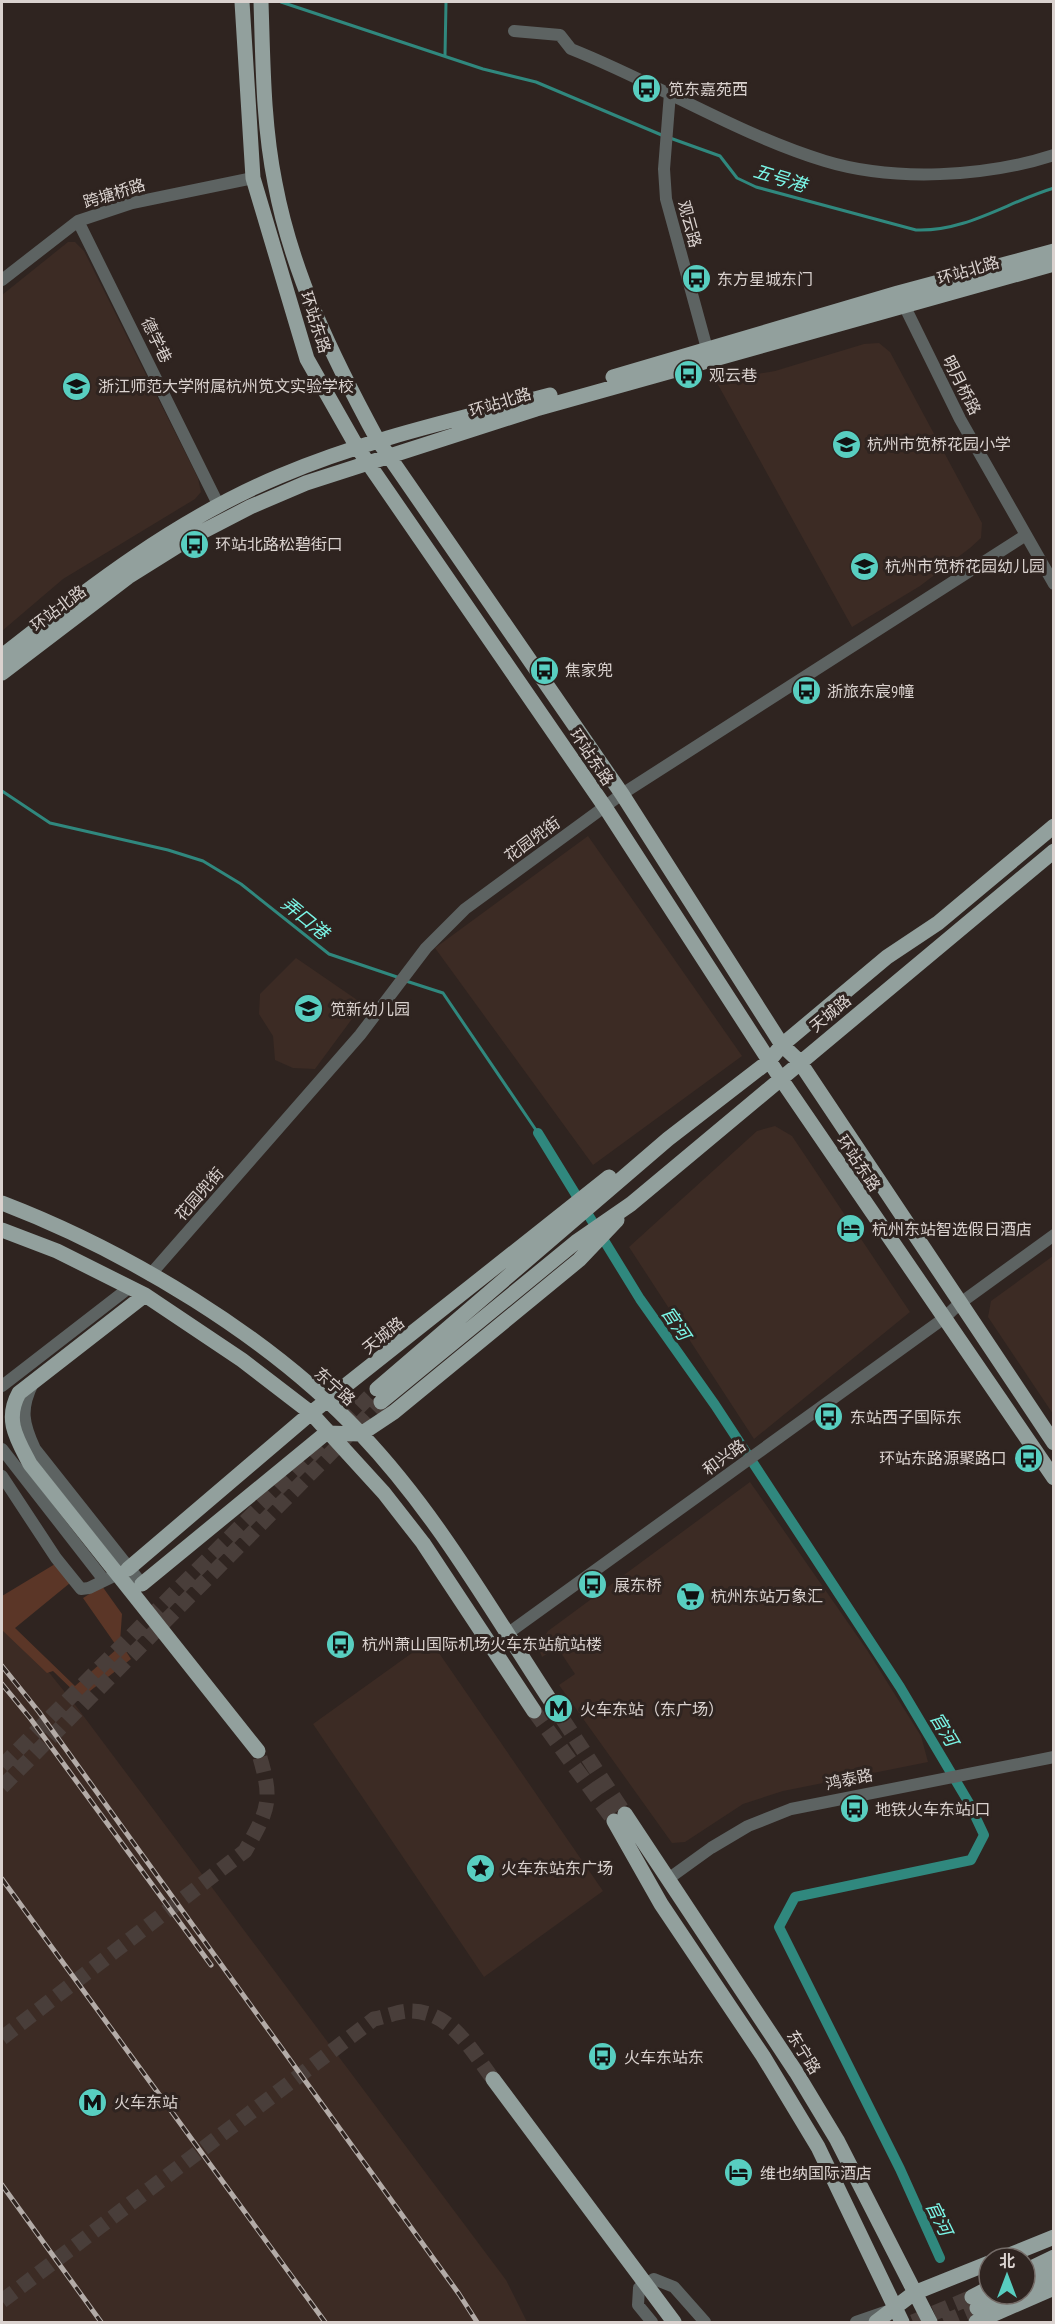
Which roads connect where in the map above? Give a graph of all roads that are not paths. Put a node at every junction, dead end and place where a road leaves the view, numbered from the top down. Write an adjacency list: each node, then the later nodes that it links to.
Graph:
1 (242, 2): 6 (main road, 环站东路)
2 (261, 2): 13 (main road, 环站东路)
3 (514, 31): 4 (street)
4 (670, 93): 5 (street); 12 (street, 观云路)
5 (1053, 155)
6 (253, 178): 7 (street, 跨塘桥路); 14 (main road, 环站东路)
7 (78, 221): 10 (street, 跨塘桥路); 17 (street, 德学巷)
8 (1053, 251): 11 (main road, 环站北路)
9 (1053, 264): 11 (main road, 环站北路)
10 (2, 280)
11 (901, 300): 12 (main road, 环站北路); 18 (street, 明月桥路)
12 (709, 355): 13 (main road, 环站北路); 15 (main road, 环站北路)
13 (377, 439): 14 (main road, 环站北路); 15 (main road, 环站东路)
14 (357, 447): 16 (main road, 环站东路); 17 (main road, 环站北路)
15 (386, 455): 16 (main road, 环站北路); 22 (main road, 环站东路)
16 (368, 461): 21 (main road, 环站北路); 23 (main road, 环站东路)
17 (219, 506): 20 (main road, 环站北路)
18 (1026, 535): 19 (street, 明月桥路); 22 (street, 花园兜街)
19 (1053, 584)
20 (2, 656)
21 (2, 673)
22 (622, 794): 23 (street, 花园兜街); 26 (main road, 环站东路)
23 (605, 807): 27 (main road, 环站东路); 36 (street, 花园兜街)
24 (1053, 826): 26 (main road, 天城路)
25 (1053, 851): 28 (main road, 天城路)
26 (782, 1045): 27 (main road, 天城路); 28 (main road, 环站东路)
27 (769, 1061): 29 (main road, 环站东路); 32 (main road, 天城路)
28 (799, 1061): 29 (main road, 天城路); 39 (main road, 环站东路)
29 (781, 1079): 31 (main road, 天城路); 40 (main road, 环站东路)
30 (2, 1203): 36 (main road, 东宁路)
31 (631, 1204): 35 (main road, 天城路); 35 (main road, 天城路)
32 (566, 1218): 35 (main road, 天城路); 43 (main road, 天城路)
33 (2, 1230): 37 (main road)
34 (1053, 1235): 39 (street, 和兴路)
35 (583, 1246): 46 (main road, 天城路)
36 (150, 1275): 43 (main road, 东宁路)
37 (130, 1287): 38 (main road); 42 (street)
38 (145, 1295): 41 (main road); 44 (main road)
39 (959, 1305): 40 (street, 和兴路); 47 (main road, 环站东路)
40 (944, 1319): 50 (main road, 环站东路); 54 (street, 和兴路)
41 (35, 1378): 51 (street); 57 (main road)
42 (2, 1386)
43 (326, 1402): 44 (main road, 天城路); 46 (main road, 东宁路)
44 (311, 1413): 45 (main road); 51 (main road, 天城路)
45 (326, 1433): 46 (main road); 53 (main road); 56 (main road)
46 (361, 1434): 54 (main road, 东宁路)
47 (1053, 1443)
48 (2, 1449): 52 (street)
49 (2, 1476): 52 (street)
50 (1053, 1478)
51 (128, 1569): 52 (street); 53 (street)
52 (104, 1580)
53 (142, 1584)
54 (507, 1634): 55 (main road, 东宁路)
55 (550, 1700)
56 (534, 1711)
57 (258, 1751)
58 (1053, 1756): 59 (street, 鸿泰路)
59 (668, 1878): 69 (main road, 东宁路); 70 (main road, 东宁路)
60 (493, 2079): 73 (main road)
61 (1053, 2237): 62 (main road)
62 (1031, 2246)
63 (1053, 2257): 64 (main road)
64 (1037, 2265)
65 (977, 2268): 69 (main road)
66 (1053, 2273): 67 (main road)
67 (1037, 2280)
68 (1053, 2289): 71 (main road)
69 (914, 2293): 70 (main road); 78 (main road, 东宁路)
70 (895, 2308): 75 (street); 76 (main road); 77 (main road, 东宁路)
71 (975, 2309)
72 (652, 2322): 74 (street)
73 (674, 2322)
74 (705, 2322)
75 (856, 2322)
76 (876, 2322)
77 (902, 2322)
78 (930, 2322)

